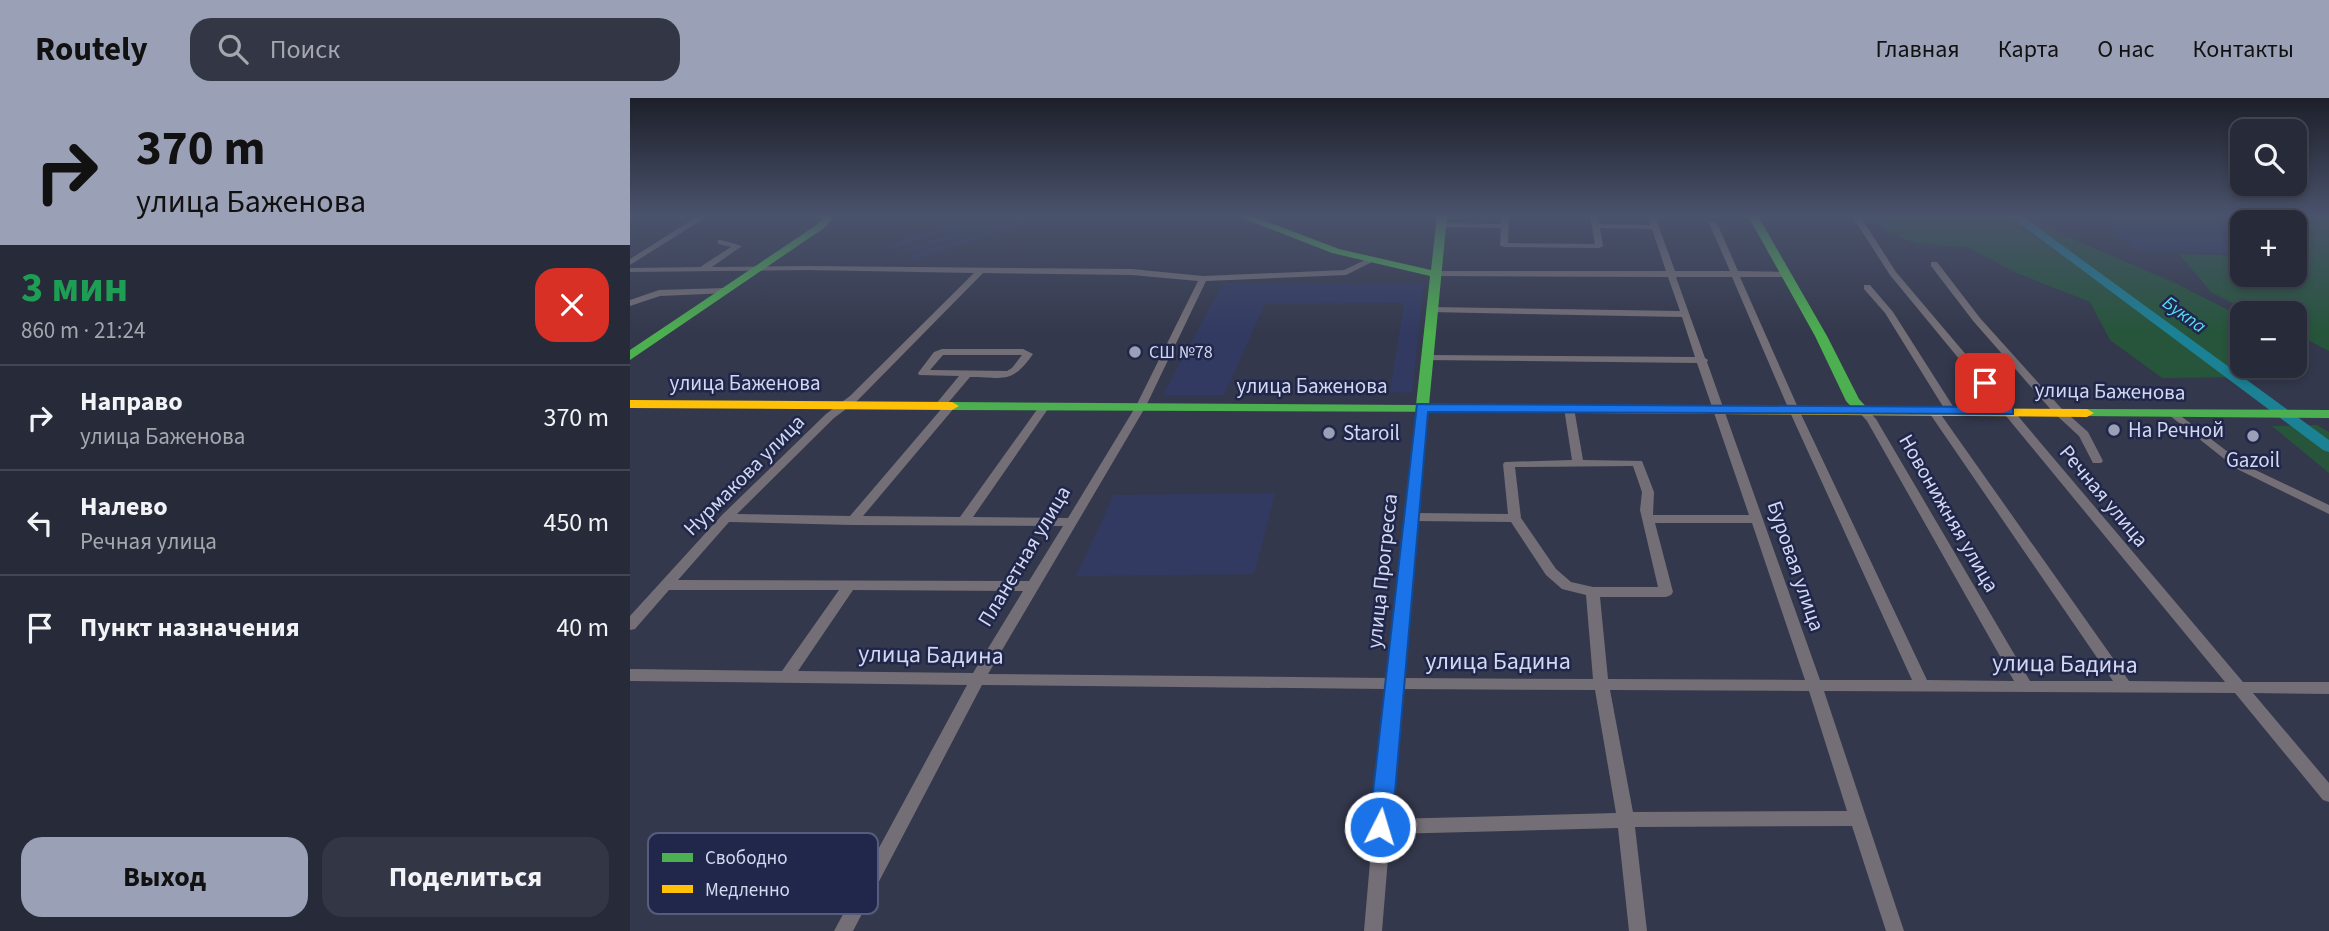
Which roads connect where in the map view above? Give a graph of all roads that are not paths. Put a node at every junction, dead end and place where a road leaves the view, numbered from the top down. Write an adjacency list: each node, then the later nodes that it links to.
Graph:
1 (724, 255): 13 (street)
2 (777, 255): 11 (main road)
3 (1353, 255): 9 (main road)
4 (1438, 255): 15 (main road, улица Прогресса)
5 (1665, 255): 16 (street, Буровая улица)
6 (1727, 255): 17 (street)
7 (1776, 255): 18 (main road, Новонижняя улица)
8 (1881, 255): 41 (street, Речная улица)
9 (1370, 261): 15 (main road); 19 (street)
10 (1934, 264): 42 (street)
11 (756, 269): 13 (street); 14 (street); 21 (main road)
12 (630, 270): 13 (street)
13 (700, 270)
14 (981, 270): 19 (street); 30 (street, Нурмакова улица)
15 (1436, 274): 16 (street); 23 (main road, улица Прогресса)
16 (1673, 274): 17 (street); 24 (street, Буровая улица)
17 (1735, 274): 18 (street); 37 (street)
18 (1787, 274): 38 (main road, Новонижняя улица)
19 (1203, 279): 33 (street, Планетная улица)
20 (1867, 287): 40 (street)
21 (725, 291): 22 (street); 25 (main road)
22 (630, 303)
23 (1432, 310): 24 (street); 26 (main road, улица Прогресса)
24 (1686, 314): 27 (street, Буровая улица)
25 (630, 356)
26 (1427, 358): 27 (street); 34 (main road, улица Прогресса)
27 (1703, 360): 36 (street, Буровая улица)
28 (967, 374): 28 (street); 31 (street)
29 (630, 404): 30 (main road, улица Баженова)
30 (843, 405): 31 (main road, улица Баженова); 49 (street, Нурмакова улица)
31 (945, 405): 32 (main road, улица Баженова); 54 (street)
32 (1045, 406): 33 (main road, улица Баженова); 51 (street)
33 (1141, 406): 34 (main road, улица Баженова); 55 (street, Планетная улица)
34 (1422, 407): 35 (main road, улица Баженова); 48 (street, улица Прогресса)
35 (1569, 408): 36 (main road, улица Баженова); 46 (street)
36 (1718, 409): 37 (main road, улица Баженова); 53 (street, Буровая улица)
37 (1794, 410): 38 (main road, улица Баженова); 68 (street)
38 (1862, 410): 39 (main road, улица Баженова); 67 (street, Новонижняя улица)
39 (1933, 411): 40 (main road, улица Баженова); 69 (street)
40 (1951, 411): 41 (main road, улица Баженова)
41 (2008, 411): 42 (main road, улица Баженова); 71 (street, Речная улица)
42 (2057, 411): 43 (main road, улица Баженова); 45 (street)
43 (2173, 413): 44 (main road, улица Баженова); 47 (street)
44 (2322, 414)
45 (2096, 461)
46 (1578, 464): 50 (street); 52 (street)
47 (2329, 510)
48 (1411, 517): 50 (street); 64 (street, улица Прогресса)
49 (726, 518): 54 (street); 57 (street, Нурмакова улица)
50 (1515, 518): 59 (street)
51 (965, 519): 54 (street); 55 (street)
52 (1648, 519): 53 (street); 59 (street)
53 (1757, 519): 66 (street, Буровая улица)
54 (852, 521)
55 (1070, 522): 58 (street, Планетная улица)
56 (850, 584): 57 (street); 58 (street); 62 (street)
57 (664, 585): 60 (street, Нурмакова улица)
58 (1031, 586): 63 (street, Планетная улица)
59 (1593, 592): 65 (street)
60 (630, 625)
61 (630, 675): 62 (street, улица Бадина)
62 (787, 676): 63 (street, улица Бадина)
63 (978, 678): 64 (street, улица Бадина); 76 (street, Планетная улица)
64 (1393, 684): 65 (street, улица Бадина); 75 (street, улица Прогресса)
65 (1601, 684): 66 (street, улица Бадина); 74 (street)
66 (1815, 686): 68 (street, улица Бадина); 73 (street, Буровая улица)
67 (2025, 686): 68 (street, улица Бадина); 69 (street, улица Бадина)
68 (1923, 687)
69 (2126, 688): 71 (street, улица Бадина)
70 (2329, 688): 71 (street, улица Бадина)
71 (2240, 689): 72 (street, Речная улица)
72 (2329, 795)
73 (1856, 818): 74 (street); 81 (street, Буровая улица)
74 (1626, 820): 75 (street); 80 (street)
75 (1380, 827): 79 (street, улица Прогресса)
76 (878, 865)
77 (852, 914): 78 (street, Планетная улица)
78 (843, 931)
79 (1373, 931)
80 (1638, 931)
81 (1895, 931)

